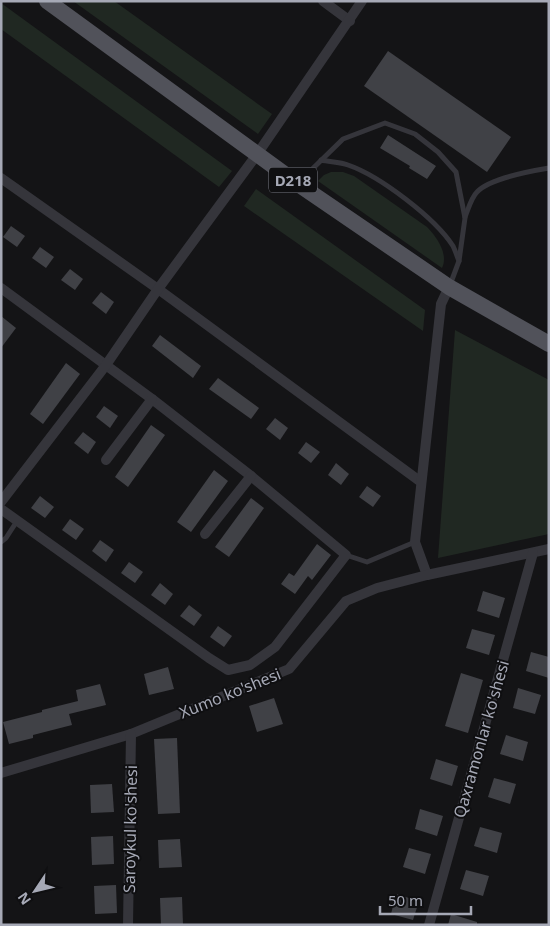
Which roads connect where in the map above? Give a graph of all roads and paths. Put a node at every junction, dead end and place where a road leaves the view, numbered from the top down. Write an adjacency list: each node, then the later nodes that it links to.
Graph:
1 (47, 1): 5 (main road, D218)
2 (323, 1): 4 (street)
3 (362, 1): 4 (street)
4 (350, 20): 5 (street)
5 (258, 153): 9 (main road, D218); 13 (street)
6 (321, 160): 9 (lane); 10 (lane); 11 (lane)
7 (549, 168): 10 (lane)
8 (1, 178): 13 (street)
9 (298, 184): 12 (main road, D218)
10 (465, 218): 11 (lane)
11 (459, 261): 12 (lane)
12 (449, 287): 15 (main road, D218); 20 (street)
13 (158, 289): 16 (street); 20 (street)
14 (2, 291): 16 (street)
15 (549, 344)
16 (106, 365): 17 (street); 21 (street)
17 (152, 399): 18 (street); 19 (street)
18 (106, 460)
19 (251, 476): 24 (street); 29 (street)
20 (421, 482): 26 (street)
21 (1, 502)
22 (1, 509): 23 (street)
23 (17, 520): 25 (lane); 29 (street)
24 (205, 534)
25 (1, 542)
26 (415, 542): 29 (lane); 30 (street)
27 (549, 549): 28 (street, Xumo ko'shesi)
28 (533, 554): 30 (street, Xumo ko'shesi); 34 (street, Qaxramonlar ko'shesi)
29 (346, 555)
30 (427, 575): 31 (street, Xumo ko'shesi)
31 (131, 734): 32 (street, Xumo ko'shesi); 33 (street, Saroykul ko'shesi)
32 (1, 774)
33 (128, 925)
34 (429, 925)

